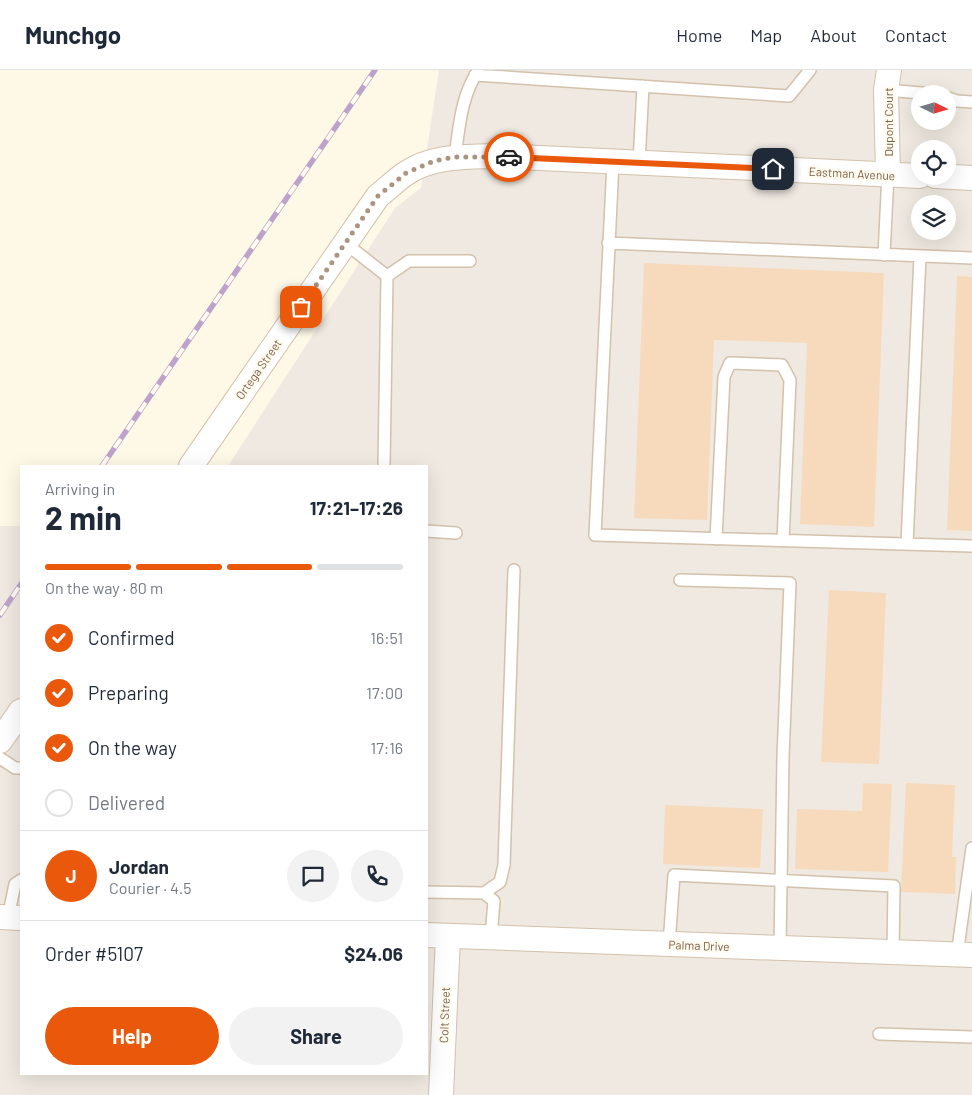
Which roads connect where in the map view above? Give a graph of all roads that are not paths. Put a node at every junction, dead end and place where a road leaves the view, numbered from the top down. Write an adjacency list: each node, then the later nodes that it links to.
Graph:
1 (810, 70): 4 (lane)
2 (477, 73): 4 (lane); 8 (lane)
3 (888, 80): 5 (lane); 11 (street, Dupont Court)
4 (644, 86): 10 (lane)
5 (911, 87)
6 (956, 101): 7 (lane)
7 (972, 102)
8 (455, 157): 9 (street, Eastman Avenue); 15 (street, Ortega Street)
9 (612, 162): 10 (street, Eastman Avenue); 16 (lane)
10 (639, 163): 11 (street, Eastman Avenue)
11 (888, 174): 12 (street, Eastman Avenue); 17 (lane)
12 (911, 175)
13 (956, 177): 14 (street)
14 (972, 178)
15 (345, 243): 21 (lane); 22 (street, Ortega Street)
16 (608, 243): 17 (lane); 26 (lane)
17 (884, 255): 18 (lane)
18 (920, 256): 19 (lane); 28 (lane)
19 (972, 258)
20 (470, 261): 21 (lane)
21 (387, 276): 23 (lane)
22 (192, 465)
23 (384, 465)
24 (428, 531): 25 (lane)
25 (456, 533)
26 (716, 539): 27 (lane); 27 (lane)
27 (783, 541): 28 (lane)
28 (907, 544): 29 (lane)
29 (972, 546)
30 (514, 570): 40 (lane)
31 (680, 580): 38 (lane)
32 (20, 712): 33 (street)
33 (0, 741)
34 (0, 758): 35 (lane)
35 (20, 768)
36 (972, 848): 41 (lane)
37 (20, 881): 42 (lane)
38 (781, 881): 45 (lane); 46 (lane); 47 (lane)
39 (428, 892): 40 (lane)
40 (484, 893): 44 (lane)
41 (969, 900): 48 (lane)
42 (10, 918)
43 (437, 935): 44 (street, Palma Drive); 51 (street, Colt Street)
44 (491, 937): 45 (street, Palma Drive)
45 (669, 944): 46 (street, Palma Drive)
46 (780, 948): 47 (street, Palma Drive)
47 (893, 952): 48 (street, Palma Drive)
48 (965, 955)
49 (879, 1034): 50 (lane)
50 (972, 1037)
51 (441, 1095)

